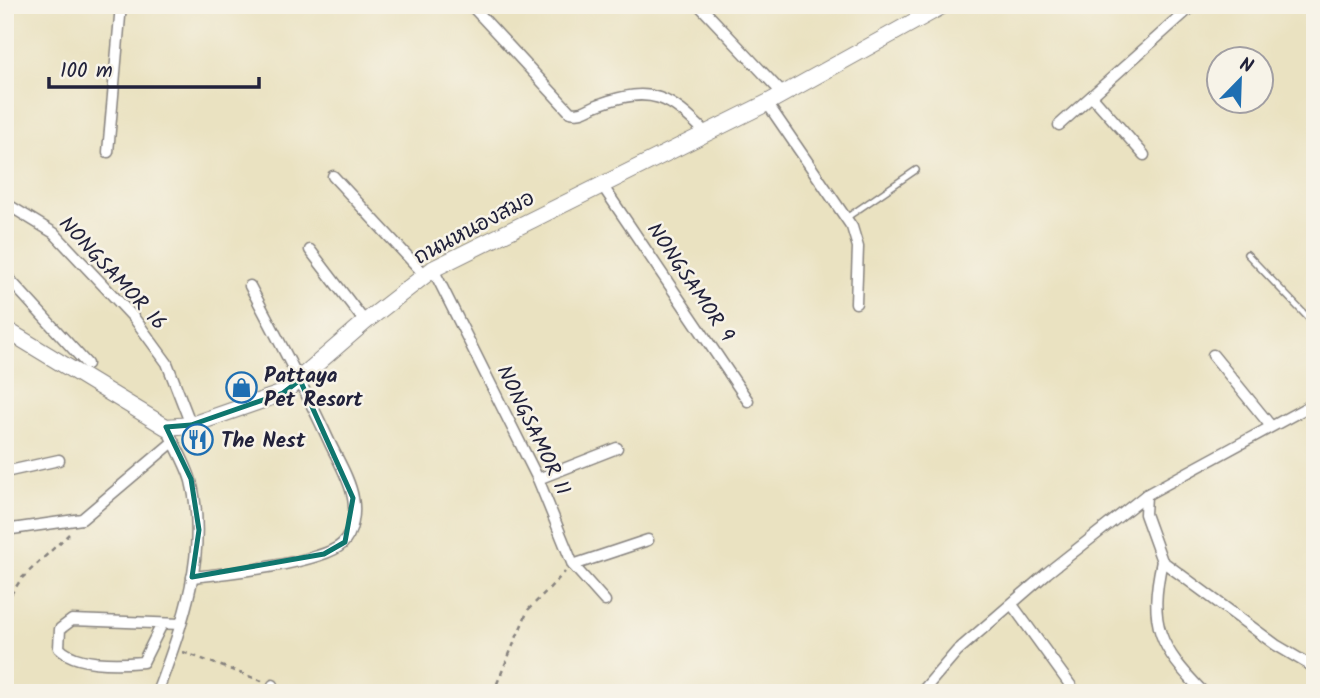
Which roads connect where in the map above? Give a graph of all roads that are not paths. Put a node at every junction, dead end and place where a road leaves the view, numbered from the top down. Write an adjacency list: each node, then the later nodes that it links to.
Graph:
1 (121, 5): 11 (street)
2 (471, 5): 10 (street)
3 (699, 5): 6 (street)
4 (1189, 5): 7 (street)
5 (938, 6): 6 (street, ถนนหนองสมอ)
6 (783, 94): 8 (street, ถนนหนองสมอ)
7 (1091, 96): 9 (street); 12 (street)
8 (767, 103): 10 (street, ถนนหนองสมอ); 17 (street)
9 (1059, 125)
10 (706, 133): 15 (street, ถนนหนองสมอ)
11 (108, 152)
12 (1144, 155)
13 (916, 170): 17 (lane)
14 (333, 176): 20 (street, NONGSAMOR 11)
15 (601, 185): 20 (street, ถนนหนองสมอ); 30 (street, NONGSAMOR 9)
16 (5, 203): 32 (street, NONGSAMOR 16)
17 (846, 218): 23 (street)
18 (310, 250): 24 (street)
19 (1247, 254): 25 (lane)
20 (429, 272): 24 (street, ถนนหนองสมอ); 39 (street, NONGSAMOR 11)
21 (5, 282): 28 (street)
22 (250, 286): 29 (street)
23 (856, 303)
24 (365, 322): 29 (street, ถนนหนองสมอ)
25 (1315, 325)
26 (5, 329): 34 (street)
27 (1213, 355): 33 (street)
28 (87, 364)
29 (300, 380): 32 (street, ถนนหนองสมอ); 45 (street)
30 (748, 401)
31 (1315, 403): 33 (street)
32 (191, 425): 34 (street, ถนนหนองสมอ)
33 (1270, 425): 40 (street)
34 (166, 427): 35 (street)
35 (173, 442): 41 (street); 45 (street)
36 (617, 448): 39 (street)
37 (59, 460): 38 (street)
38 (5, 472)
39 (538, 479): 44 (street, NONGSAMOR 11)
40 (1146, 495): 43 (street); 47 (street)
41 (5, 530)
42 (648, 540): 44 (street)
43 (1162, 561): 50 (street); 54 (street)
44 (573, 565): 46 (street, NONGSAMOR 11)
45 (192, 578): 49 (street)
46 (605, 601)
47 (1013, 606): 52 (street); 53 (street)
48 (162, 624): 48 (street); 49 (street)
49 (181, 624): 51 (street)
50 (1315, 668)
51 (158, 693)
52 (920, 693)
53 (1076, 693)
54 (1203, 693)

